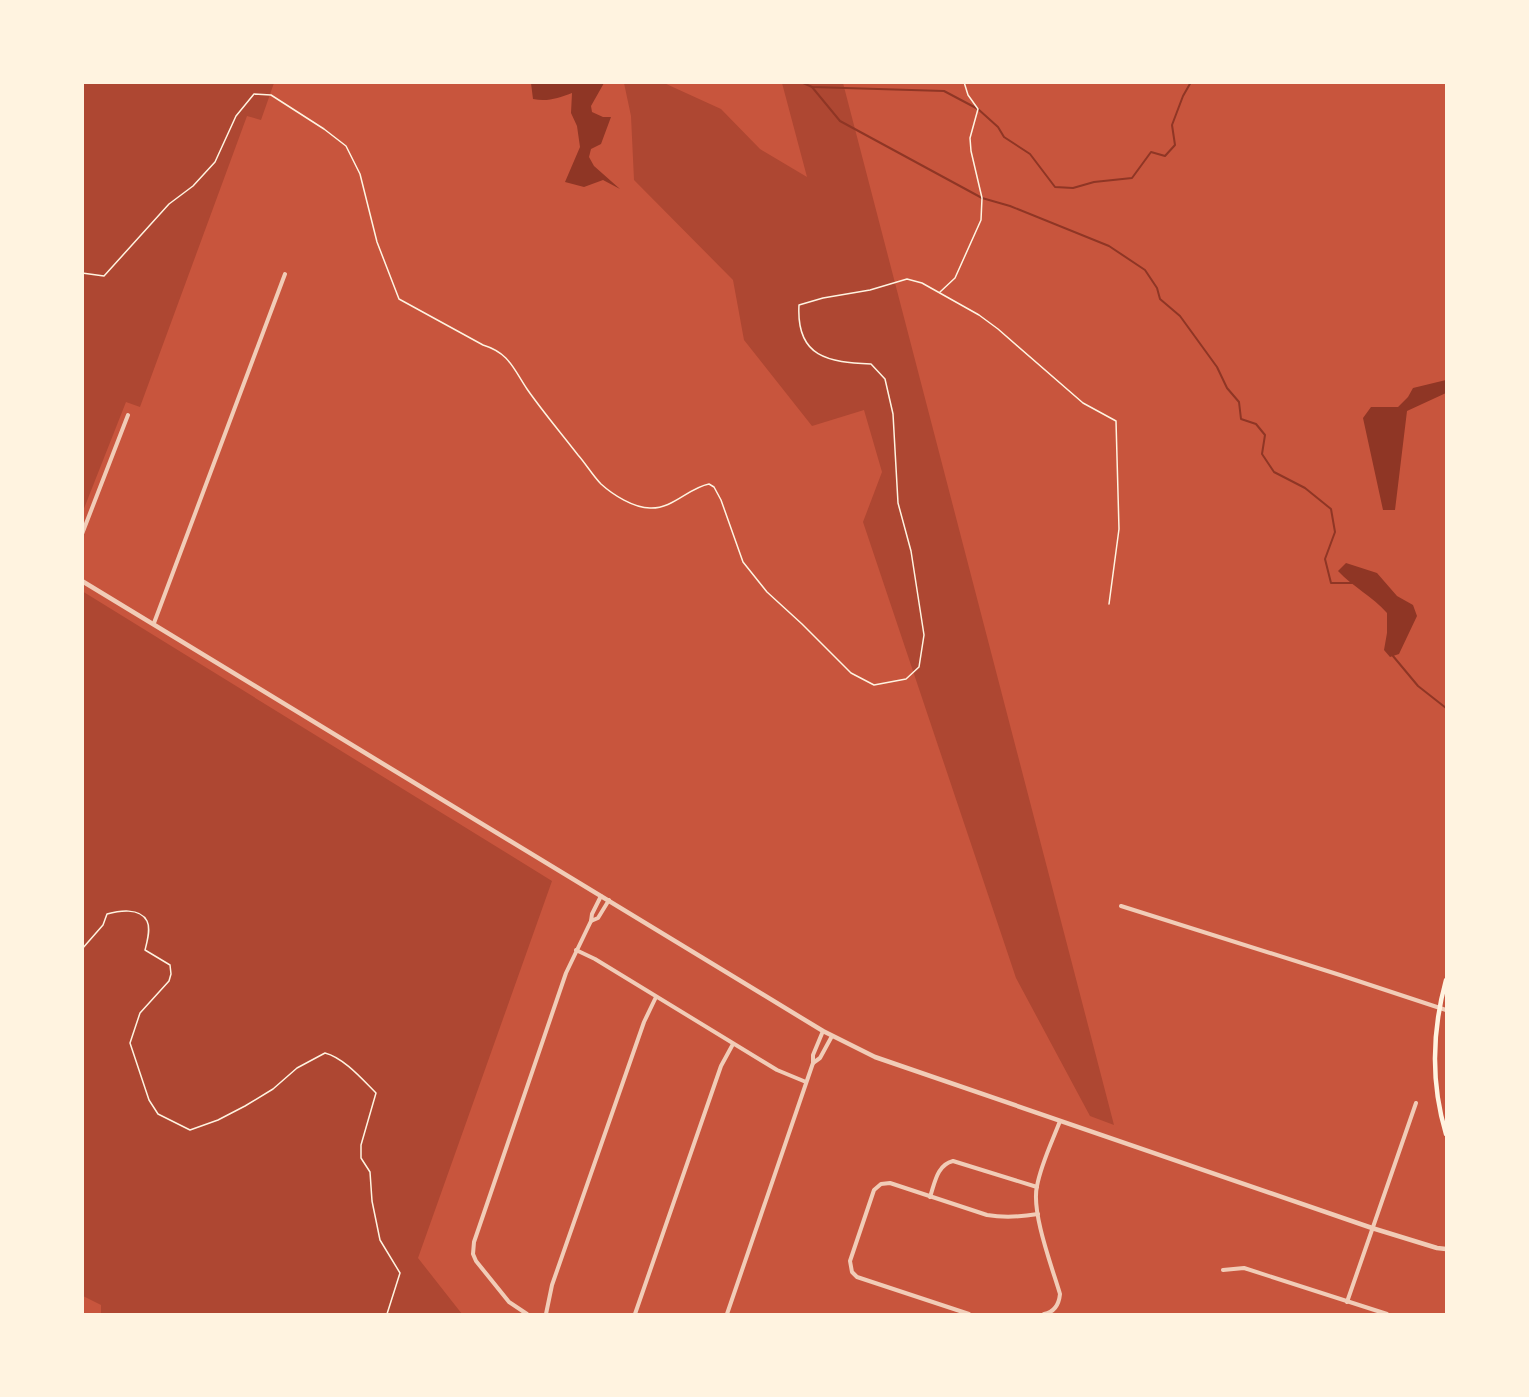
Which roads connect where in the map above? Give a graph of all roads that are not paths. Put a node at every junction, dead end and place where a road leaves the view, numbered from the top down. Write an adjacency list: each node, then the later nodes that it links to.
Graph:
1 (285, 274): 5 (street)
2 (128, 415): 3 (street)
3 (82, 534)
4 (82, 581): 5 (street)
5 (154, 623): 6 (street)
6 (601, 896): 7 (street); 9 (street)
7 (609, 900): 9 (street); 15 (street)
8 (1121, 906): 13 (street)
9 (591, 921): 10 (street)
10 (576, 950): 12 (street); 30 (street)
11 (1446, 980): 13 (main road)
12 (656, 996): 17 (street); 31 (street)
13 (1439, 1008): 14 (street); 22 (main road)
14 (1446, 1010)
15 (823, 1031): 16 (street); 18 (street)
16 (832, 1036): 18 (street); 21 (street)
17 (733, 1044): 19 (street); 32 (street)
18 (813, 1063): 19 (street)
19 (806, 1082): 33 (street)
20 (1416, 1103): 26 (street)
21 (1060, 1121): 23 (street); 26 (street)
22 (1446, 1134)
23 (1036, 1187): 24 (street); 25 (street)
24 (930, 1197): 25 (street); 34 (street)
25 (1038, 1214): 35 (street)
26 (1372, 1228): 27 (street); 29 (street)
27 (1446, 1249)
28 (1223, 1270): 29 (street)
29 (1347, 1302): 36 (street)
30 (527, 1314)
31 (546, 1314)
32 (635, 1314)
33 (727, 1314)
34 (969, 1314)
35 (1044, 1314)
36 (1387, 1314)

